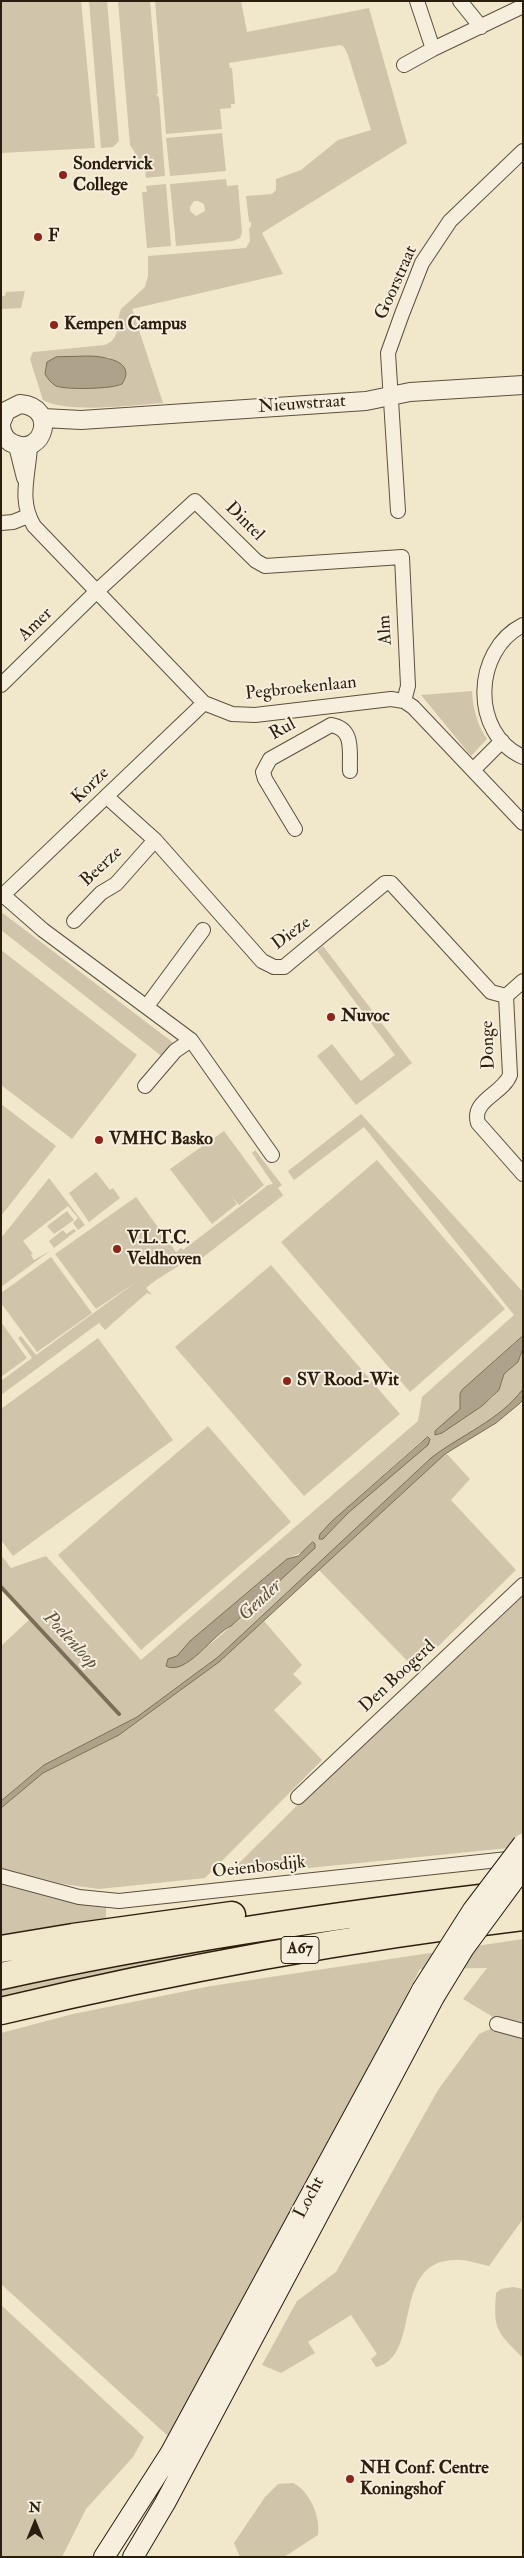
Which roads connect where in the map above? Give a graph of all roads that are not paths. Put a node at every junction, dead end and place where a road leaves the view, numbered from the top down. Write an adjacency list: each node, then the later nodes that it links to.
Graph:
1 (417, 1): 5 (street)
2 (460, 1): 4 (street)
3 (519, 8): 4 (street)
4 (481, 27): 5 (street)
5 (433, 48): 6 (street)
6 (404, 65)
7 (523, 150): 9 (street, Goorstraat)
8 (523, 385): 9 (street, Nieuwstraat)
9 (390, 400): 11 (street, Nieuwstraat); 13 (street)
10 (1, 424): 11 (street); 12 (street)
11 (43, 424): 12 (street)
12 (23, 446): 14 (street)
13 (398, 511)
14 (28, 516): 15 (street); 17 (street, Pegbroekenlaan)
15 (1, 523)
16 (402, 557): 17 (street, Dintel); 20 (street, Alm)
17 (97, 591): 19 (street, Amer); 21 (street, Pegbroekenlaan)
18 (523, 625): 24 (street)
19 (1, 685)
20 (404, 701): 22 (street, Pegbroekenlaan); 26 (street)
21 (204, 703): 22 (street, Pegbroekenlaan); 28 (street, Korze)
22 (328, 706): 23 (street)
23 (331, 725): 27 (street); 30 (street, Rul)
24 (502, 741): 25 (street); 26 (street)
25 (523, 757)
26 (474, 769): 29 (street)
27 (350, 771)
28 (107, 797): 31 (street, Dieze); 32 (street, Korze)
29 (523, 824)
30 (295, 829)
31 (154, 840): 33 (street, Beerze); 36 (street, Dieze)
32 (2, 896): 37 (street, Korze)
33 (74, 921)
34 (203, 930): 37 (street)
35 (523, 981): 36 (street, Donge)
36 (506, 996): 41 (street, Donge)
37 (147, 1006): 38 (street, Korze)
38 (191, 1040): 39 (street); 40 (street, Korze)
39 (144, 1086)
40 (272, 1156)
41 (523, 1174)
42 (523, 1585): 43 (street, Den Boogerd)
43 (298, 1796)
44 (523, 1844): 54 (main road, Locht, bridge)
45 (523, 1857): 47 (street, Oeienbosdijk)
46 (523, 1868): 54 (main road, Locht, bridge)
47 (1, 1876)
48 (523, 1893): 49 (highway, A67)
49 (419, 1905): 51 (highway, A67); 52 (highway, A67)
50 (523, 1917): 53 (highway, A67)
51 (1, 1949)
52 (1, 1976)
53 (79, 1992): 55 (highway, A67); 56 (highway, A67)
54 (428, 1993): 59 (main road, Locht); 60 (main road, Locht)
55 (1, 2011)
56 (1, 2019)
57 (497, 2024): 58 (street)
58 (523, 2031)
59 (104, 2557)
60 (133, 2557)

